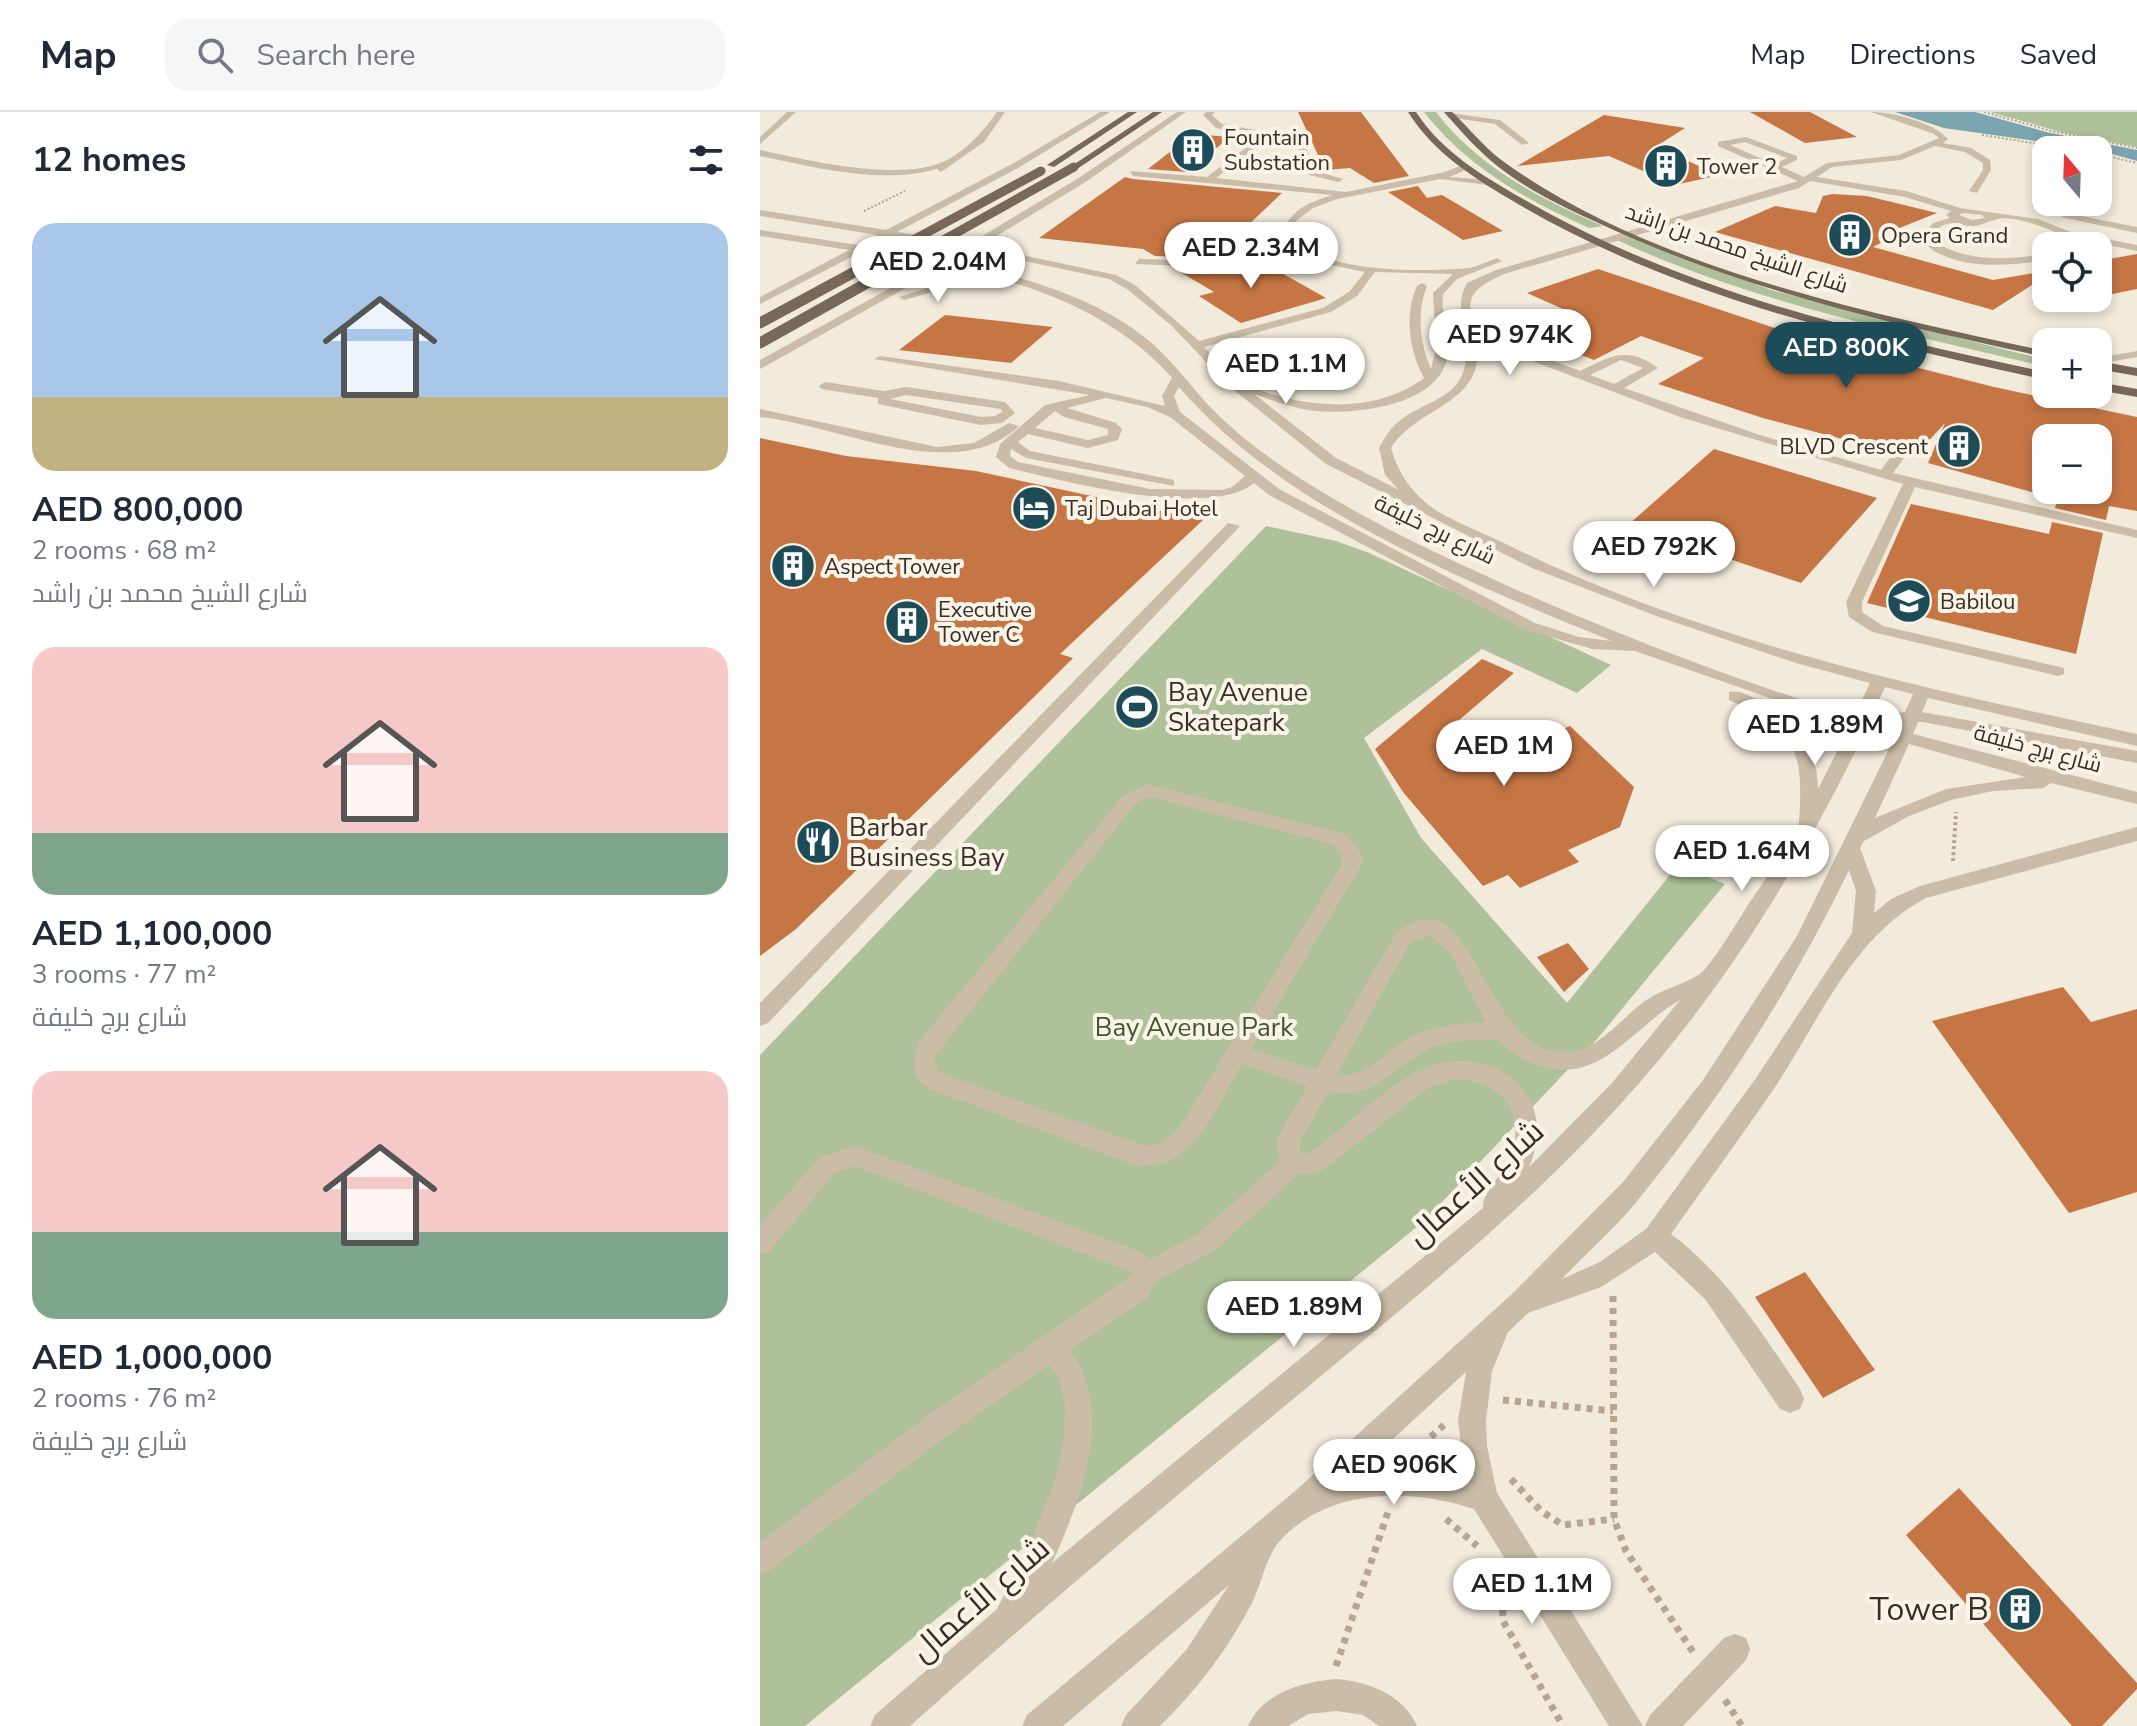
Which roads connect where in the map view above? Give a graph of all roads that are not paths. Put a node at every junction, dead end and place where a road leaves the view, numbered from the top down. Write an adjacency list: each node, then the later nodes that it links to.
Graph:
1 (792, 112): 11 (street)
2 (1001, 112): 15 (street)
3 (1106, 112): 16 (street)
4 (1133, 112): 68 (main road, bridge)
5 (1158, 112): 70 (main road, bridge)
6 (1182, 112): 31 (street)
7 (1211, 112): 25 (street)
8 (1412, 112): 18 (main road, شارع الشيخ محمد بن راشد)
9 (1875, 112): 14 (street)
10 (1449, 114): 13 (street); 33 (main road, شارع الشيخ محمد بن راشد)
11 (760, 141)
12 (1256, 143): 20 (street)
13 (1525, 143)
14 (1937, 144): 22 (street); 26 (street)
15 (760, 155)
16 (1015, 166): 24 (street); 41 (street)
17 (1777, 166): 17 (street); 22 (street)
18 (1465, 167): 21 (street); 23 (main road, شارع الشيخ محمد بن راشد)
19 (1133, 173): 20 (street)
20 (1210, 179): 27 (street)
21 (1436, 179): 23 (street); 25 (street)
22 (1806, 181): 29 (street); 33 (street); 38 (street)
23 (1488, 182): 40 (main road, شارع الشيخ محمد بن راشد)
24 (972, 188): 32 (street); 37 (street)
25 (1369, 189): 27 (street)
26 (1974, 191)
27 (1346, 194): 43 (street)
28 (760, 213): 32 (street, شارع برج خليفة)
29 (1956, 215): 36 (street); 52 (street)
30 (2073, 216): 35 (street)
31 (1010, 224): 46 (street); 58 (street)
32 (837, 225): 37 (street, شارع برج خليفة)
33 (1618, 228): 38 (main road, شارع الشيخ محمد بن راشد); 40 (street)
34 (760, 230): 39 (street, شارع برج خليفة); 42 (street)
35 (2137, 230)
36 (2063, 232)
37 (887, 233): 41 (street, شارع برج خليفة); 42 (street); 50 (street)
38 (1633, 234): 44 (street); 72 (main road, شارع الشيخ محمد بن راشد)
39 (780, 237): 48 (street, شارع برج خليفة); 59 (street)
40 (1585, 237): 44 (main road, شارع الشيخ محمد بن راشد); 57 (street)
41 (916, 238): 46 (street, شارع برج خليفة); 49 (street)
42 (871, 242): 48 (street); 50 (street)
43 (1288, 242): 53 (street); 55 (street)
44 (1600, 243): 69 (street); 82 (main road, شارع الشيخ محمد بن راشد)
45 (2112, 243): 47 (street)
46 (970, 247): 49 (street); 51 (street); 58 (street, شارع برج خليفة)
47 (2137, 248)
48 (857, 249): 50 (street, شارع برج خليفة); 59 (street)
49 (928, 250): 50 (street); 51 (street); 54 (street)
50 (909, 252): 54 (street, شارع برج خليفة); 73 (street)
51 (959, 255): 54 (street); 63 (street)
52 (2032, 258)
53 (1139, 262)
54 (942, 264): 62 (street, شارع برج خليفة); 67 (street)
55 (1373, 268): 56 (street); 71 (street)
56 (1408, 270): 57 (street); 60 (street)
57 (1467, 270): 60 (street)
58 (1112, 277): 66 (street, شارع برج خليفة)
59 (792, 284): 65 (street)
60 (1444, 284): 84 (street)
61 (1422, 286): 84 (street)
62 (1038, 287): 67 (street); 85 (street, شارع برج خليفة)
63 (1107, 289)
64 (1120, 296): 66 (street)
65 (760, 301)
66 (1151, 304): 71 (street, شارع برج خليفة)
67 (841, 322): 73 (street)
68 (760, 323)
69 (1470, 339): 77 (street); 81 (street)
70 (760, 343)
71 (1198, 345): 86 (street, شارع برج خليفة)
72 (2032, 351)
73 (780, 354): 78 (street)
74 (2137, 354): 76 (street)
75 (880, 359): 92 (street)
76 (2112, 360)
77 (1545, 362): 81 (street); 83 (street)
78 (760, 365)
79 (2112, 366): 80 (main road)
80 (2137, 372)
81 (1469, 373): 109 (street)
82 (2032, 373)
83 (1581, 375): 88 (street); 88 (street)
84 (1431, 379): 86 (street)
85 (1175, 382): 93 (street); 99 (street); 110 (street, شارع برج خليفة)
86 (1233, 383): 109 (street, شارع برج خليفة)
87 (825, 386): 91 (street)
88 (1616, 388): 105 (street)
89 (2112, 388): 90 (main road)
90 (2134, 392)
91 (885, 395): 94 (street); 98 (street)
92 (1105, 395): 93 (street); 96 (street)
93 (1123, 399): 99 (street)
94 (975, 401): 101 (street); 101 (street)
95 (760, 404): 100 (street)
96 (1055, 405): 102 (street); 102 (street); 103 (street)
97 (760, 413): 100 (street)
98 (908, 413): 101 (street); 103 (street)
99 (1174, 414): 106 (street)
100 (781, 415): 103 (street)
101 (956, 417)
102 (1026, 430): 106 (street)
103 (883, 431)
104 (1900, 454): 105 (street)
105 (1884, 475): 107 (street)
106 (1254, 476): 108 (street)
107 (1911, 482): 112 (street); 114 (street)
108 (1286, 498): 110 (street); 113 (street)
109 (1424, 509): 115 (street, شارع برج خليفة)
110 (1343, 510): 113 (street, شارع برج خليفة)
111 (1233, 526): 129 (street)
112 (2137, 534)
113 (1648, 650): 118 (street, شارع برج خليفة); 124 (street)
114 (2058, 671)
115 (1880, 680): 116 (street, شارع برج خليفة); 118 (street, شارع الأعمال)
116 (1922, 691): 117 (street); 120 (street, شارع برج خليفة)
117 (1912, 716): 118 (street); 119 (street); 121 (street)
118 (1860, 725): 119 (street, شارع برج خليفة); 124 (street, شارع الأعمال)
119 (1904, 739): 122 (street, شارع برج خليفة); 126 (street)
120 (2137, 740)
121 (2137, 757)
122 (2068, 782): 123 (street, شارع برج خليفة); 126 (street)
123 (2137, 798)
124 (1805, 828): 128 (street, شارع الأعمال)
125 (2137, 834): 127 (street)
126 (1856, 843): 127 (street); 138 (street)
127 (1862, 934): 135 (street)
128 (1710, 978): 130 (street); 134 (street, شارع الأعمال)
129 (760, 1017)
130 (1503, 1031): 132 (street); 132 (street)
131 (1237, 1053): 131 (street); 132 (street)
132 (1323, 1080): 133 (street)
133 (1295, 1162): 134 (street); 137 (street)
134 (1480, 1228): 146 (street, شارع الأعمال)
135 (1655, 1237): 138 (street); 141 (street)
136 (760, 1244): 137 (street)
137 (1146, 1274): 140 (street)
138 (1521, 1303): 139 (street)
139 (1498, 1325): 142 (street); 143 (street)
140 (1051, 1346): 145 (street); 146 (street)
141 (1790, 1399)
142 (1484, 1498): 143 (street); 153 (street)
143 (1304, 1502): 144 (street)
144 (1269, 1530): 149 (street); 150 (street)
145 (760, 1560)
146 (1004, 1621): 148 (street, شارع الأعمال)
147 (1735, 1649): 154 (street)
148 (886, 1726)
149 (1038, 1726)
150 (1137, 1726)
151 (1264, 1726): 152 (street)
152 (1401, 1726)
153 (1627, 1726)
154 (1661, 1726)

